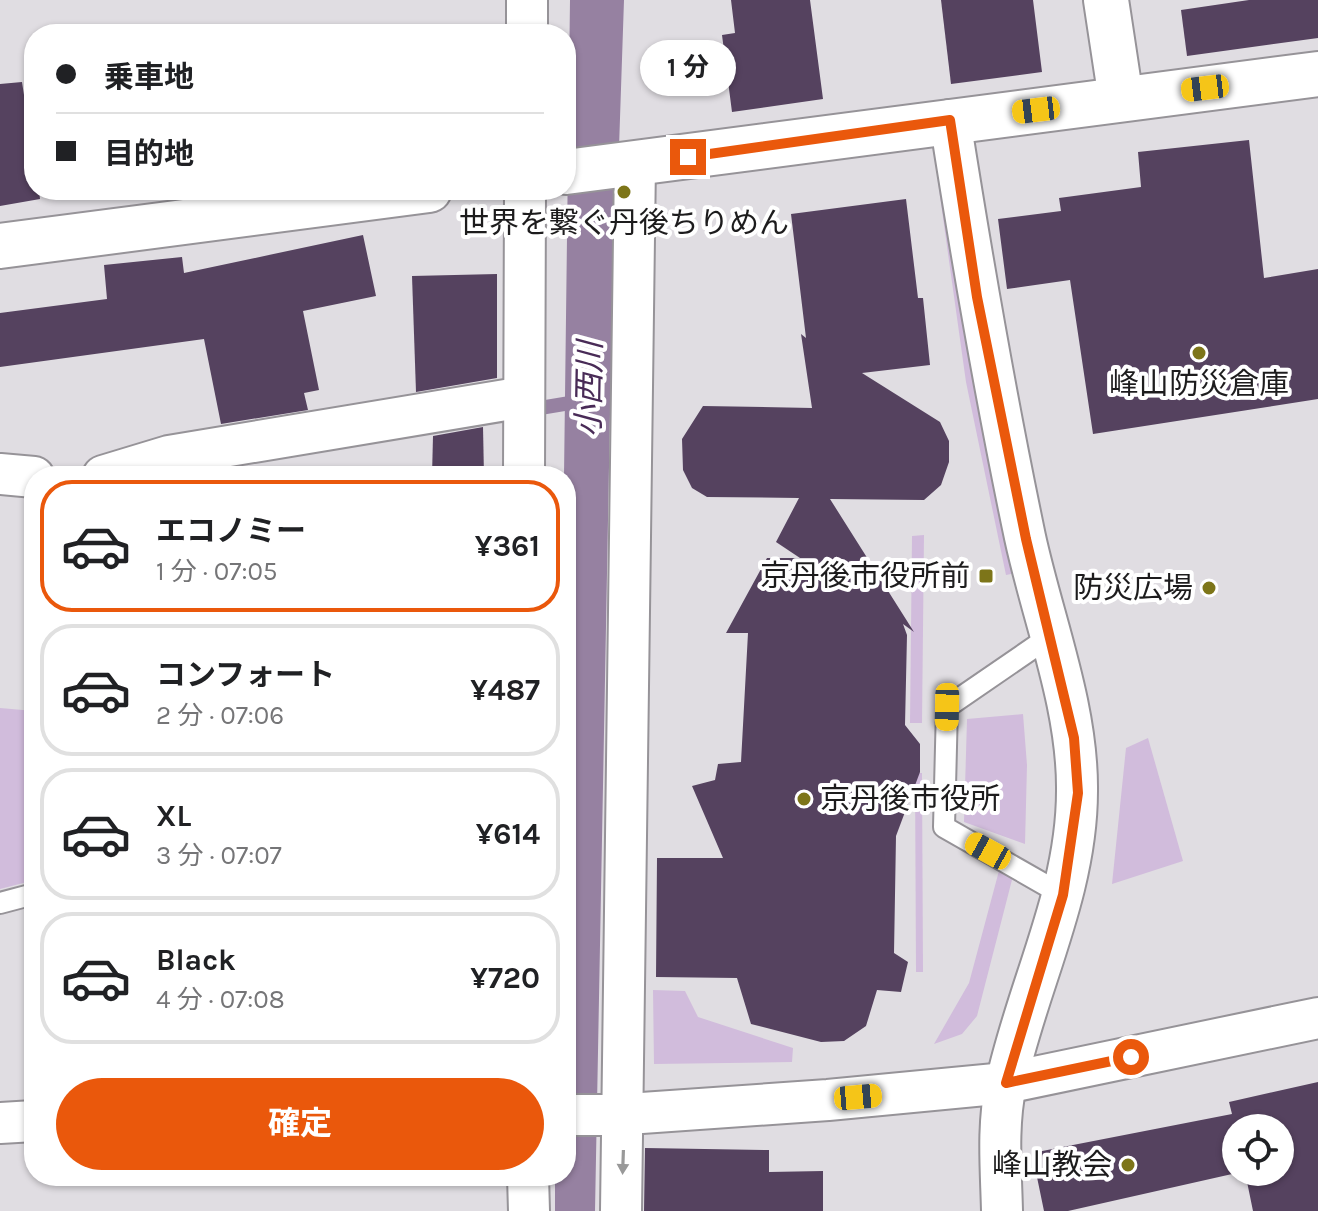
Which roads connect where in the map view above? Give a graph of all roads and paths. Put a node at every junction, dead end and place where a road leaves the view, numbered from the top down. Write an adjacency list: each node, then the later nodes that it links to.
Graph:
1 (527, 0): 3 (street)
2 (1106, 0): 5 (street)
3 (527, 24)
4 (1318, 74): 5 (street)
5 (1121, 99): 6 (street)
6 (950, 120): 7 (street); 17 (street)
7 (631, 162): 8 (street); 23 (street)
8 (576, 170)
9 (352, 200): 11 (street)
10 (525, 200): 12 (street)
11 (0, 246)
12 (524, 397): 13 (street); 14 (street)
13 (136, 466)
14 (524, 466)
15 (0, 474): 16 (street)
16 (24, 476)
17 (1049, 637): 18 (street); 18 (lane)
18 (1063, 895): 22 (street)
19 (24, 897): 20 (lane)
20 (0, 903)
21 (1318, 1018): 22 (street)
22 (1006, 1083): 23 (street); 30 (street)
23 (619, 1114): 24 (street); 29 (street, one-way to 29)
24 (576, 1115)
25 (24, 1122): 26 (street)
26 (0, 1123)
27 (528, 1186): 28 (street)
28 (529, 1211)
29 (621, 1211)
30 (1002, 1211)

